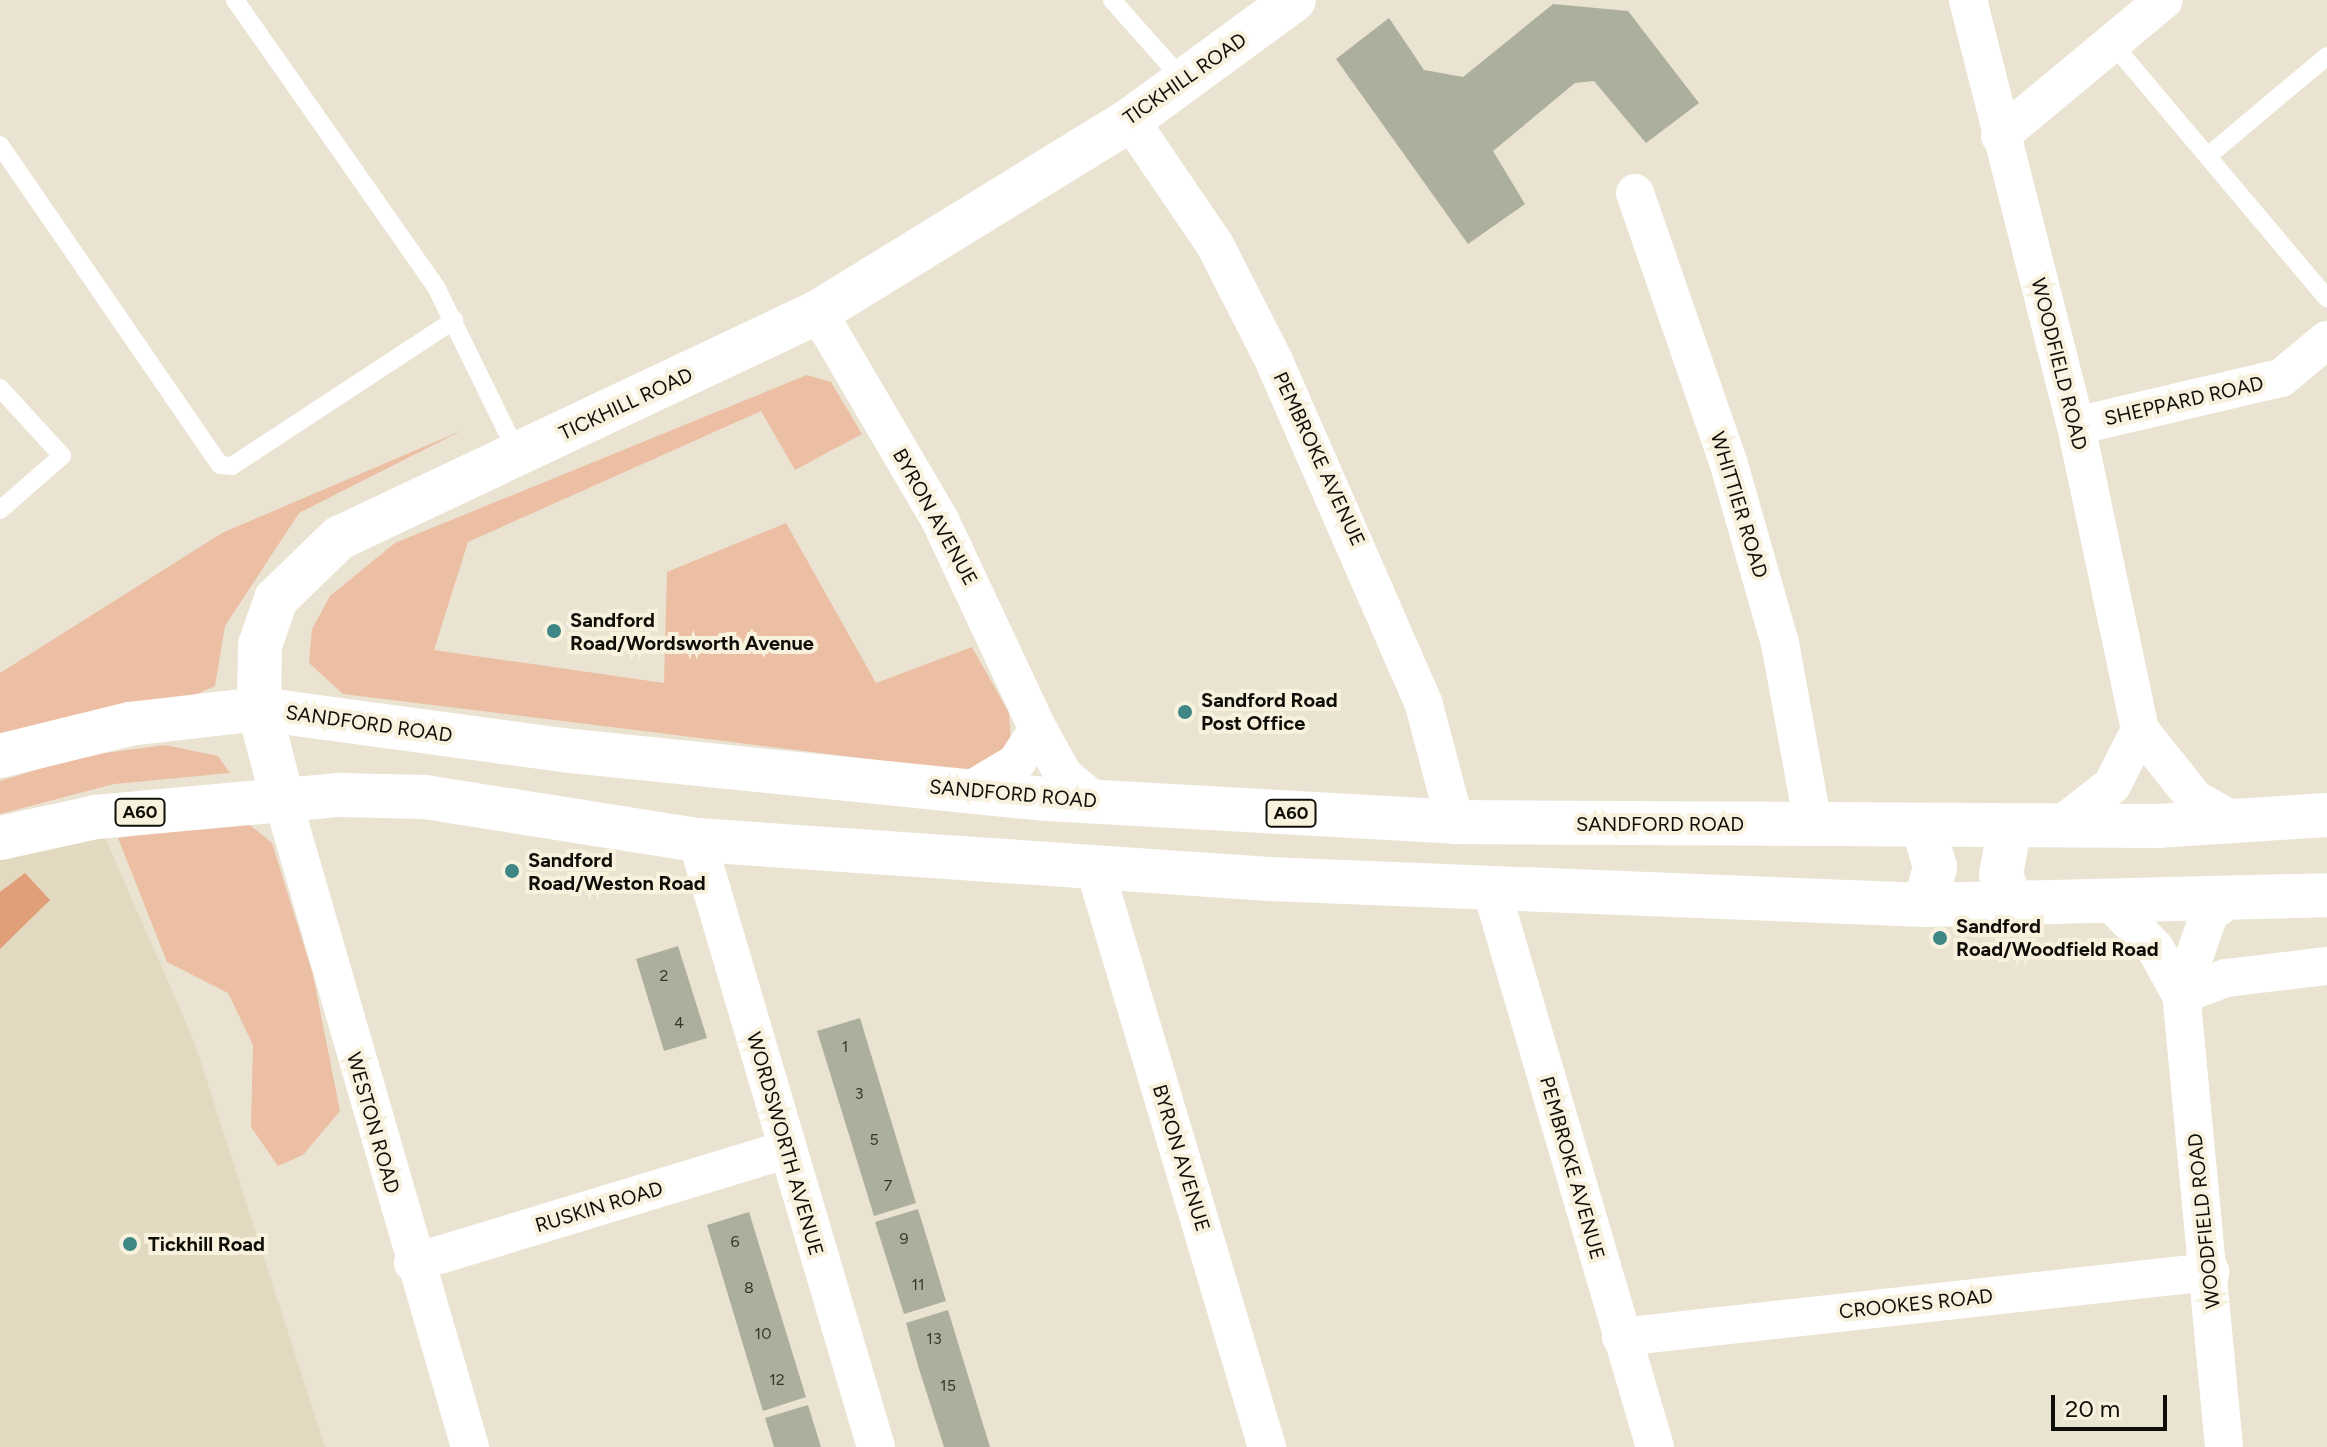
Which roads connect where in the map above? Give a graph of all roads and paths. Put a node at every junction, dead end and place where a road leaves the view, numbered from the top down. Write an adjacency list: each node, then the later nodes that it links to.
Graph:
1 (235, 0): 16 (lane)
2 (1112, 0): 8 (lane)
3 (1294, 0): 8 (main road, TICKHILL ROAD)
4 (1968, 0): 10 (street, WOODFIELD ROAD)
5 (2147, 6): 6 (street)
6 (2112, 43): 10 (street); 12 (lane)
7 (2327, 56): 12 (lane)
8 (1184, 81): 9 (main road, TICKHILL ROAD)
9 (1130, 120): 15 (main road, TICKHILL ROAD); 30 (street, PEMBROKE AVENUE)
10 (2000, 136): 19 (street, WOODFIELD ROAD)
11 (0, 145): 16 (lane)
12 (2208, 156): 14 (lane)
13 (1635, 193): 32 (street, WHITTIER ROAD)
14 (2327, 298)
15 (818, 312): 20 (main road, TICKHILL ROAD); 23 (street, BYRON AVENUE)
16 (454, 320): 20 (lane)
17 (2327, 340): 19 (street, SHEPPARD ROAD)
18 (0, 388): 21 (lane)
19 (2076, 426): 24 (street, WOODFIELD ROAD)
20 (518, 454): 22 (main road, TICKHILL ROAD)
21 (0, 510)
22 (259, 709): 25 (main road, A60); 26 (main road, SANDFORD ROAD / A60); 27 (main road, SANDFORD ROAD)
23 (1038, 729): 26 (street); 28 (street, BYRON AVENUE)
24 (2140, 730): 31 (street, WOODFIELD ROAD); 34 (street)
25 (0, 756)
26 (969, 791): 28 (main road, SANDFORD ROAD / A60)
27 (282, 797): 36 (main road, A60); 37 (main road, A60); 48 (street, WESTON ROAD)
28 (1096, 802): 30 (main road, SANDFORD ROAD / A60)
29 (2327, 815): 31 (main road, SANDFORD ROAD / A60)
30 (1455, 822): 32 (main road, SANDFORD ROAD / A60)
31 (2238, 823): 34 (main road, SANDFORD ROAD / A60)
32 (1813, 825): 33 (main road, SANDFORD ROAD / A60)
33 (1923, 825): 35 (main road, SANDFORD ROAD / A60); 44 (main road)
34 (2061, 825): 35 (main road, SANDFORD ROAD / A60)
35 (2010, 826): 43 (main road)
36 (0, 838)
37 (697, 840): 38 (main road, A60); 47 (street, WORDSWORTH AVENUE)
38 (1095, 869): 39 (main road, A60); 53 (street, BYRON AVENUE)
39 (1491, 888): 44 (main road, A60); 50 (street, PEMBROKE AVENUE)
40 (2327, 895): 41 (main road, A60)
41 (2230, 898): 42 (main road, A60); 46 (street, WOODFIELD ROAD)
42 (2110, 902): 43 (main road, A60); 46 (street, WOODFIELD ROAD)
43 (2011, 903): 44 (main road, A60)
44 (1925, 905)
45 (2327, 966): 46 (street)
46 (2181, 995): 49 (street, WOODFIELD ROAD)
47 (786, 1150): 48 (street, RUSKIN ROAD); 52 (street, WORDSWORTH AVENUE)
48 (413, 1263): 51 (street, WESTON ROAD)
49 (2210, 1272): 50 (street, CROOKES ROAD); 55 (street, WOODFIELD ROAD)
50 (1621, 1337): 54 (street, PEMBROKE AVENUE)
51 (470, 1447)
52 (876, 1447)
53 (1267, 1447)
54 (1655, 1447)
55 (2224, 1447)

